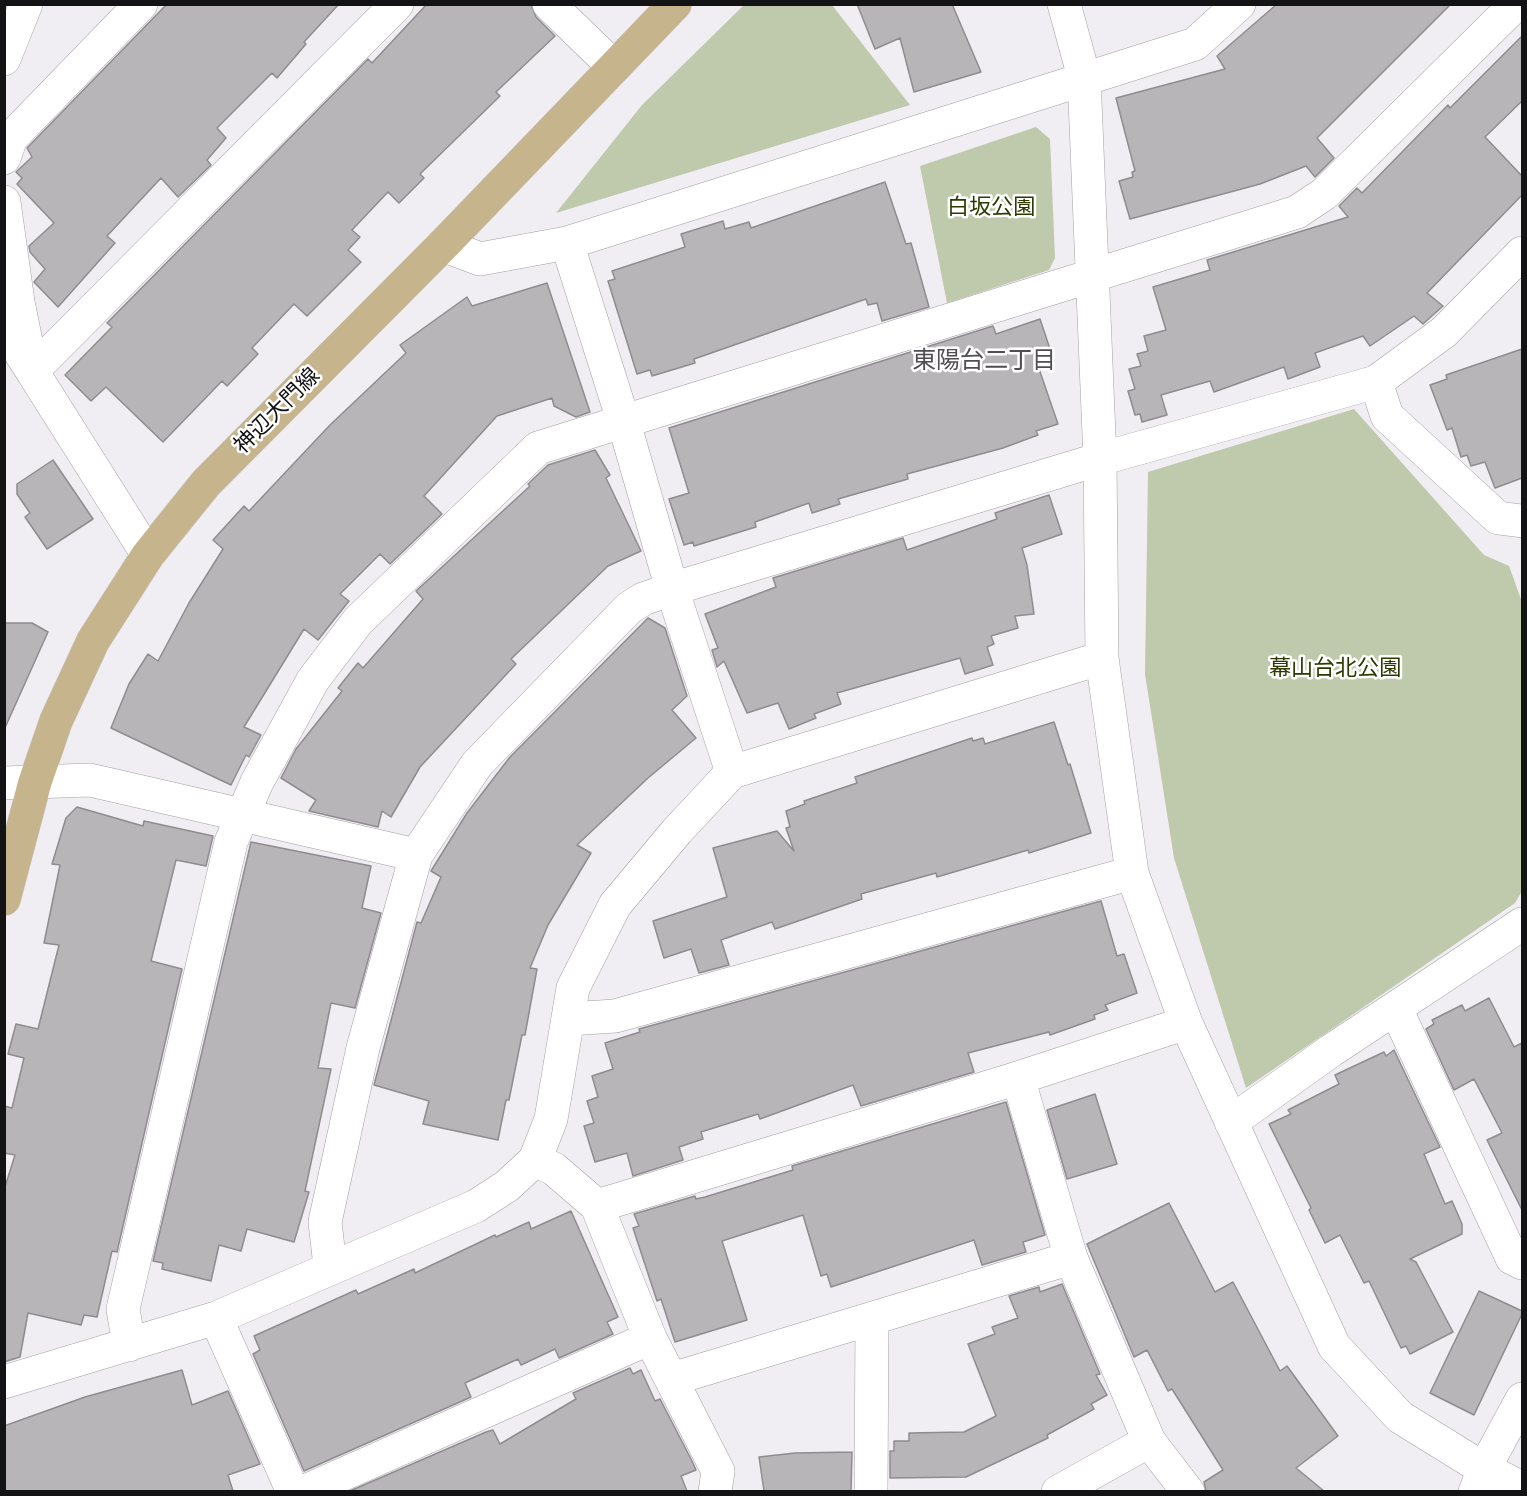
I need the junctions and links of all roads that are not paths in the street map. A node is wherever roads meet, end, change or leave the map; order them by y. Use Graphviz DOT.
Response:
graph roads {
  1 [pos="26,4"];
  2 [pos="141,4"];
  3 [pos="397,4"];
  4 [pos="549,4"];
  5 [pos="675,4"];
  6 [pos="1064,4"];
  7 [pos="1239,4"];
  8 [pos="1516,4"];
  9 [pos="4,59"];
  10 [pos="614,68"];
  11 [pos="1084,77"];
  12 [pos="4,158"];
  13 [pos="4,202"];
  14 [pos="567,243"];
  15 [pos="443,245"];
  16 [pos="1522,253"];
  17 [pos="1092,275"];
  18 [pos="4,327"];
  19 [pos="32,371"];
  20 [pos="1376,382"];
  21 [pos="624,423"];
  22 [pos="1100,459"];
  23 [pos="1522,521"];
  24 [pos="148,555"];
  25 [pos="672,589"];
  26 [pos="1102,658"];
  27 [pos="732,772"];
  28 [pos="20,782"];
  29 [pos="242,817"];
  30 [pos="416,855"];
  31 [pos="1131,873"];
  32 [pos="4,899"];
  33 [pos="1522,924"];
  34 [pos="1396,1008"];
  35 [pos="568,1019"];
  36 [pos="1186,1023"];
  37 [pos="1018,1078"];
  38 [pos="1231,1122"];
  39 [pos="535,1160"];
  40 [pos="597,1206"];
  41 [pos="1071,1258"];
  42 [pos="1522,1263"];
  43 [pos="330,1266"];
  44 [pos="216,1318"];
  45 [pos="872,1320"];
  46 [pos="650,1338"];
  47 [pos="129,1345"];
  48 [pos="672,1380"];
  49 [pos="4,1382"];
  50 [pos="1522,1399"];
  51 [pos="1149,1441"];
  52 [pos="1479,1480"];
  53 [pos="1522,1488"];
  54 [pos="293,1491"];
  55 [pos="303,1491"];
  56 [pos="715,1491"];
  57 [pos="871,1491"];
  58 [pos="1058,1491"];
  59 [pos="1188,1491"];
  1 -- 9 [label="street"];
  2 -- 12 [label="street"];
  3 -- 19 [label="street"];
  4 -- 10 [label="street"];
  5 -- 10 [label="main road, 神辺大門線"];
  6 -- 11 [label="street"];
  7 -- 11 [label="street"];
  8 -- 17 [label="street"];
  10 -- 15 [label="main road, 神辺大門線"];
  11 -- 14 [label="street"];
  11 -- 17 [label="street"];
  13 -- 19 [label="street"];
  14 -- 15 [label="street"];
  14 -- 21 [label="street"];
  15 -- 24 [label="main road, 神辺大門線"];
  16 -- 20 [label="street"];
  17 -- 21 [label="street"];
  17 -- 22 [label="street"];
  18 -- 19 [label="street"];
  19 -- 24 [label="street"];
  20 -- 22 [label="street"];
  20 -- 23 [label="street"];
  21 -- 25 [label="street"];
  21 -- 29 [label="street"];
  22 -- 25 [label="street"];
  22 -- 26 [label="street"];
  24 -- 28 [label="main road, 神辺大門線"];
  25 -- 27 [label="street"];
  25 -- 30 [label="street"];
  26 -- 27 [label="street"];
  26 -- 31 [label="street"];
  27 -- 35 [label="street"];
  28 -- 29 [label="street"];
  28 -- 32 [label="main road, 神辺大門線"];
  29 -- 30 [label="street"];
  29 -- 47 [label="street"];
  30 -- 43 [label="street"];
  31 -- 35 [label="street"];
  31 -- 36 [label="street"];
  33 -- 34 [label="street"];
  34 -- 38 [label="street"];
  34 -- 42 [label="street"];
  35 -- 39 [label="street"];
  36 -- 37 [label="street"];
  36 -- 38 [label="street"];
  37 -- 40 [label="street"];
  37 -- 41 [label="street"];
  38 -- 52 [label="street"];
  39 -- 40 [label="street"];
  39 -- 43 [label="street"];
  40 -- 46 [label="street"];
  41 -- 45 [label="street"];
  41 -- 51 [label="street"];
  43 -- 44 [label="street"];
  44 -- 47 [label="street"];
  44 -- 54 [label="street"];
  45 -- 48 [label="street"];
  45 -- 57 [label="street"];
  46 -- 48 [label="street"];
  46 -- 55 [label="street"];
  47 -- 49 [label="street"];
  48 -- 56 [label="street"];
  50 -- 52 [label="street"];
  51 -- 58 [label="street"];
  51 -- 59 [label="street"];
  52 -- 53 [label="street"];
}
